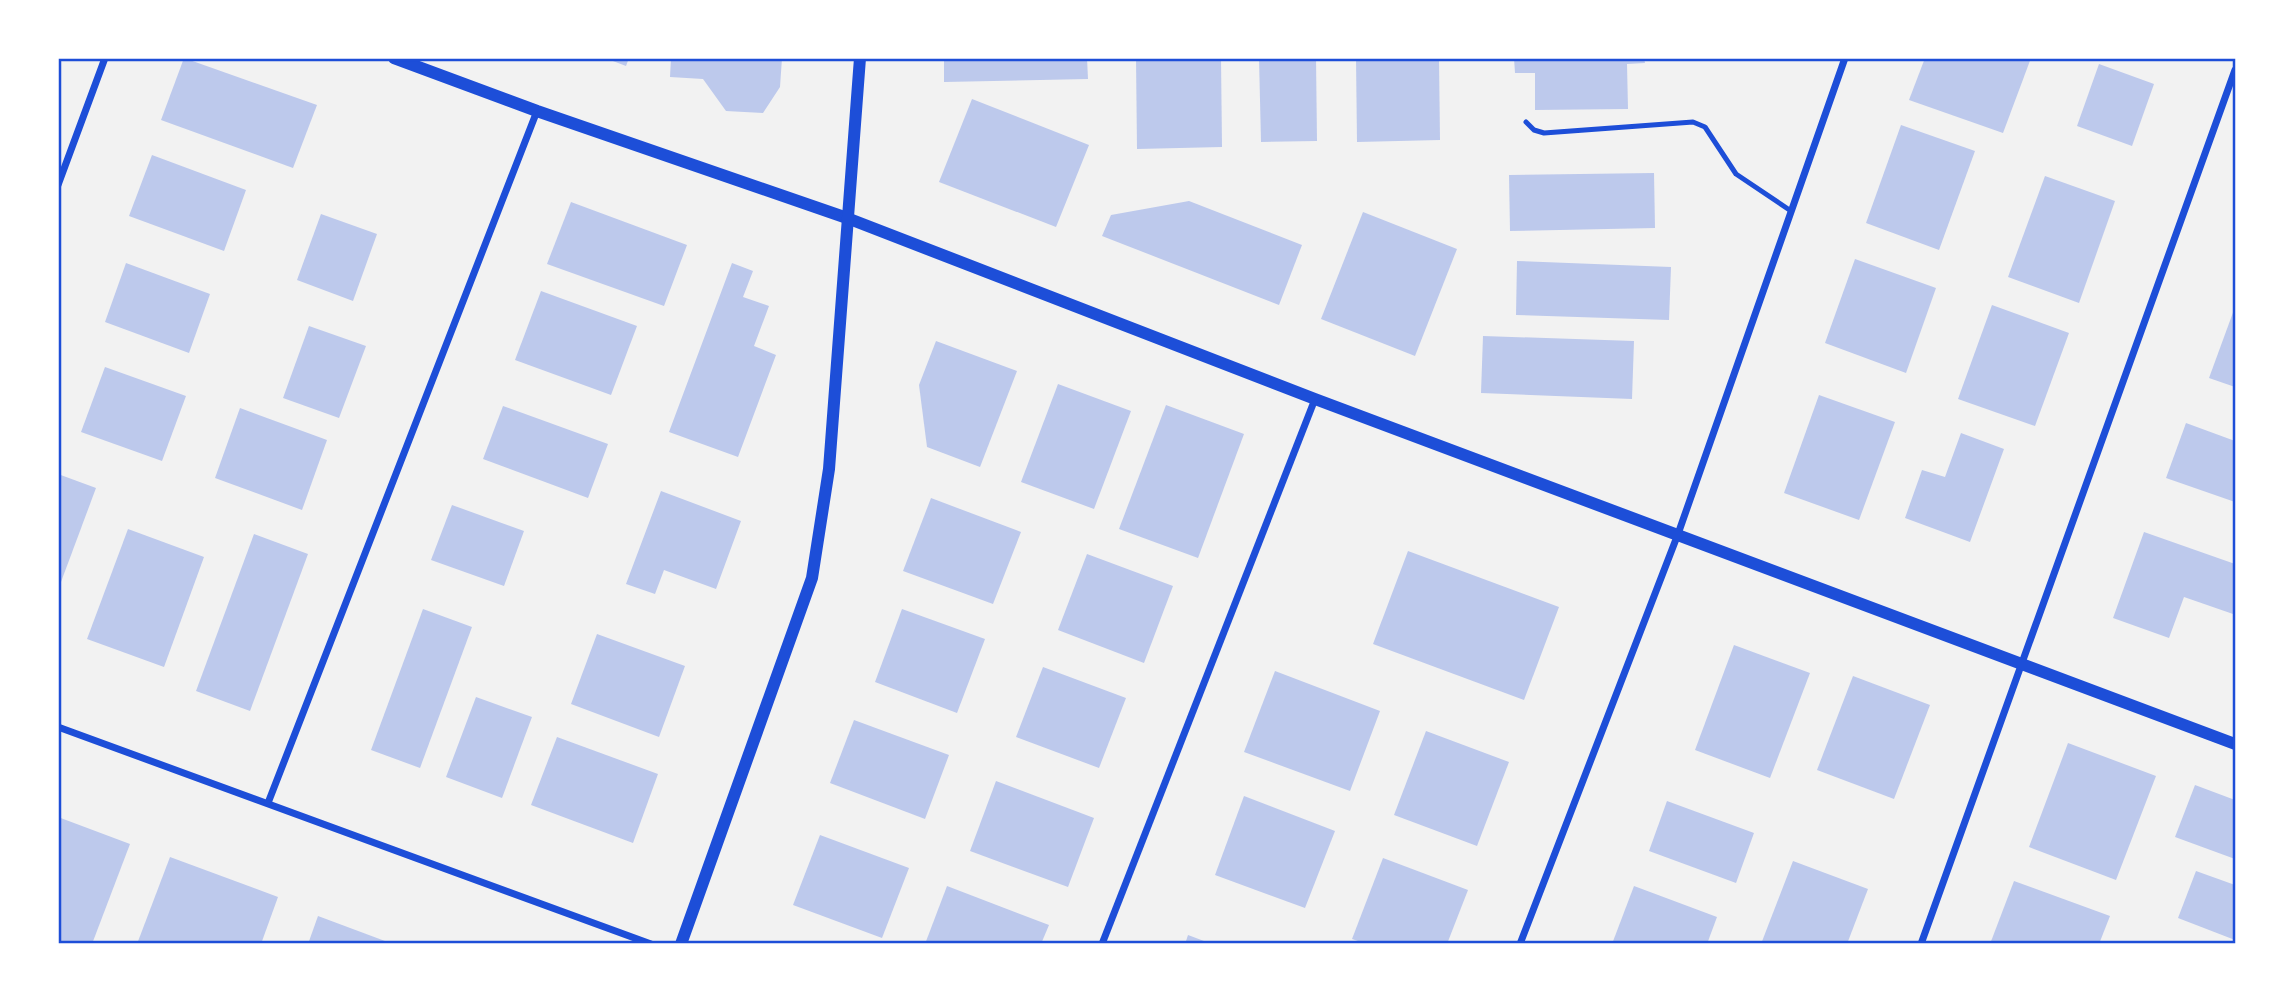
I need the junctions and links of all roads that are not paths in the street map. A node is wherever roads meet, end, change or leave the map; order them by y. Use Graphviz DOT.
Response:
graph roads {
  1 [pos="105,58"];
  2 [pos="394,58"];
  3 [pos="860,58"];
  4 [pos="1844,58"];
  5 [pos="2235,70"];
  6 [pos="537,111"];
  7 [pos="1526,122"];
  8 [pos="58,185"];
  9 [pos="1791,211"];
  10 [pos="847,218"];
  11 [pos="1315,399"];
  12 [pos="1678,534"];
  13 [pos="2024,664"];
  14 [pos="58,727"];
  15 [pos="2235,744"];
  16 [pos="268,803"];
  17 [pos="651,944"];
  18 [pos="681,944"];
  19 [pos="1102,944"];
  20 [pos="1520,944"];
  21 [pos="1921,944"];
  1 -- 8 [label="street"];
  2 -- 6 [label="street"];
  3 -- 10 [label="street"];
  4 -- 9 [label="street"];
  5 -- 13 [label="street"];
  6 -- 10 [label="street"];
  6 -- 16 [label="street"];
  7 -- 9 [label="lane"];
  9 -- 12 [label="street"];
  10 -- 11 [label="street"];
  10 -- 18 [label="street"];
  11 -- 12 [label="street"];
  11 -- 19 [label="street"];
  12 -- 13 [label="street"];
  12 -- 20 [label="street"];
  13 -- 15 [label="street"];
  13 -- 21 [label="street"];
  14 -- 16 [label="street"];
  16 -- 17 [label="street"];
}
